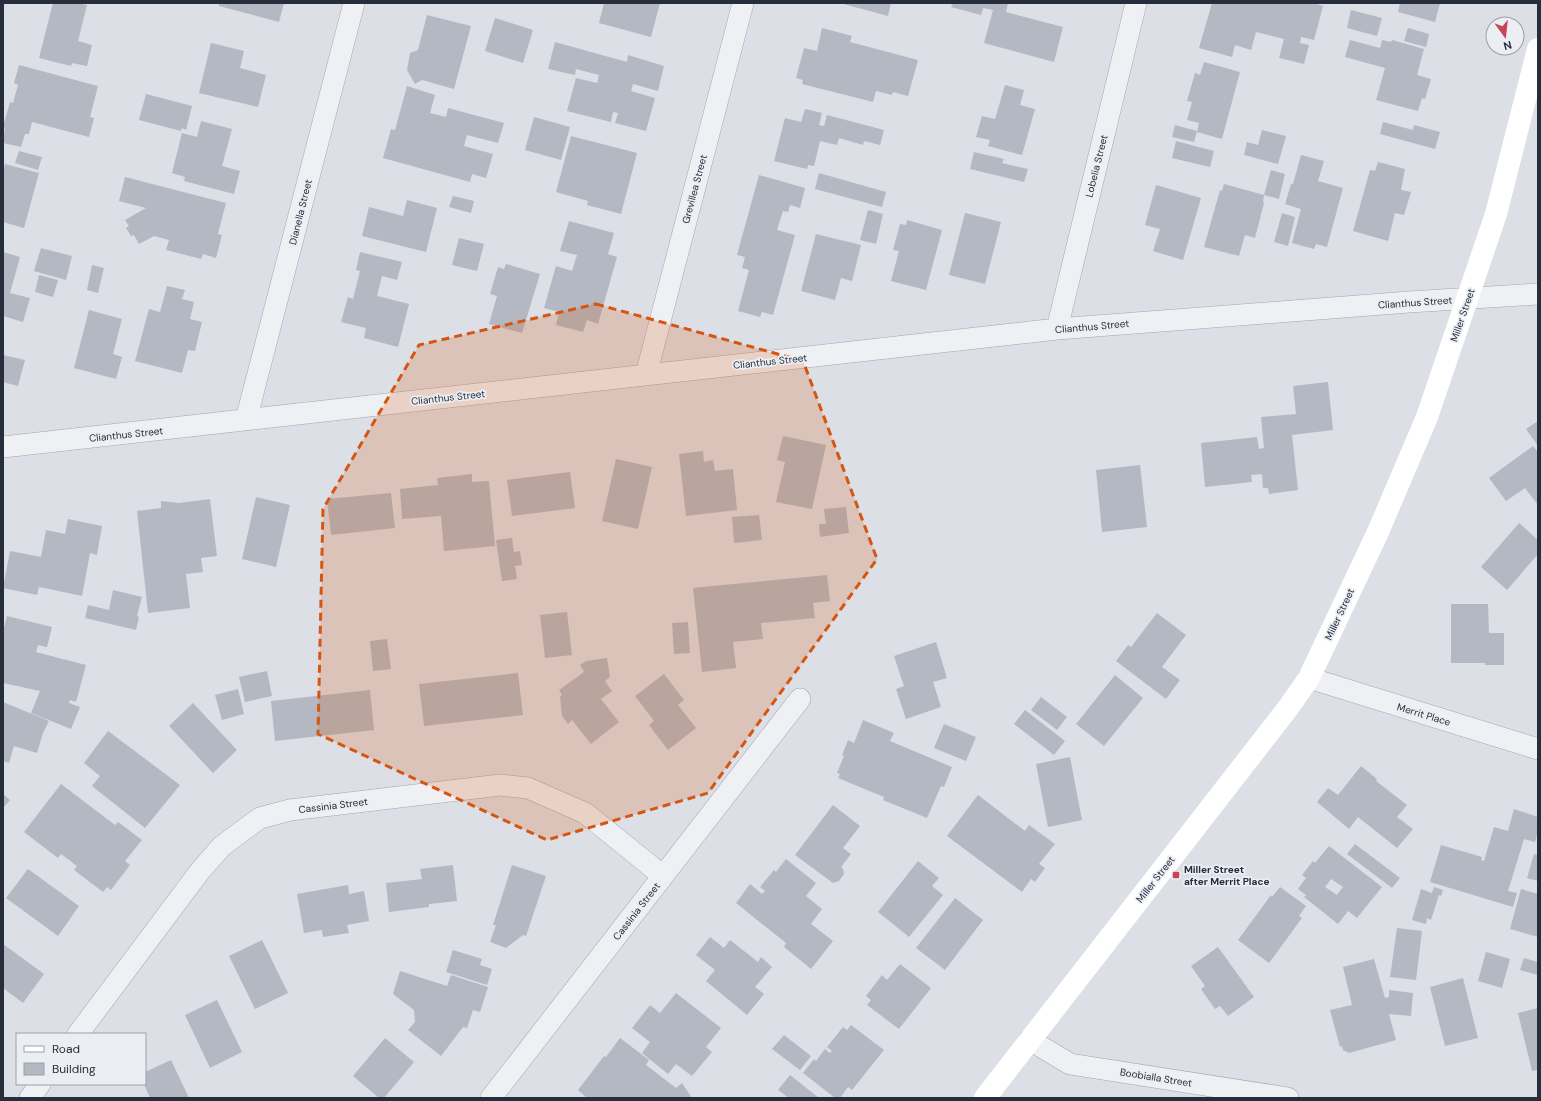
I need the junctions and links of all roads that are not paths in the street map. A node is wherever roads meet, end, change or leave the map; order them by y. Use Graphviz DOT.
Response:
graph roads {
  1 [pos="354,3"];
  2 [pos="743,3"];
  3 [pos="1136,3"];
  4 [pos="1538,49"];
  5 [pos="1538,294"];
  6 [pos="1468,298"];
  7 [pos="1057,329"];
  8 [pos="646,375"];
  9 [pos="246,420"];
  10 [pos="3,447"];
  11 [pos="1309,678"];
  12 [pos="800,699"];
  13 [pos="1538,749"];
  14 [pos="663,876"];
  15 [pos="79,1033"];
  16 [pos="1030,1040"];
  17 [pos="39,1085"];
  18 [pos="30,1098"];
  19 [pos="491,1098"];
  20 [pos="985,1098"];
  21 [pos="1288,1098"];
  1 -- 9 [label="street, Dianella Street"];
  2 -- 8 [label="street, Grevillea Street"];
  3 -- 7 [label="street, Lobelia Street"];
  4 -- 6 [label="street, Miller Street"];
  5 -- 6 [label="street, Clianthus Street"];
  6 -- 7 [label="street, Clianthus Street"];
  6 -- 11 [label="street, Miller Street"];
  7 -- 8 [label="street, Clianthus Street"];
  8 -- 9 [label="street, Clianthus Street"];
  9 -- 10 [label="street, Clianthus Street"];
  11 -- 13 [label="street, Merrit Place"];
  11 -- 16 [label="street, Miller Street"];
  12 -- 14 [label="street, Cassinia Street"];
  14 -- 15 [label="street, Cassinia Street"];
  14 -- 19 [label="street, Cassinia Street"];
  16 -- 20 [label="street, Miller Street"];
  16 -- 21 [label="street, Boobialla Street"];
  17 -- 18 [label="street"];
}
